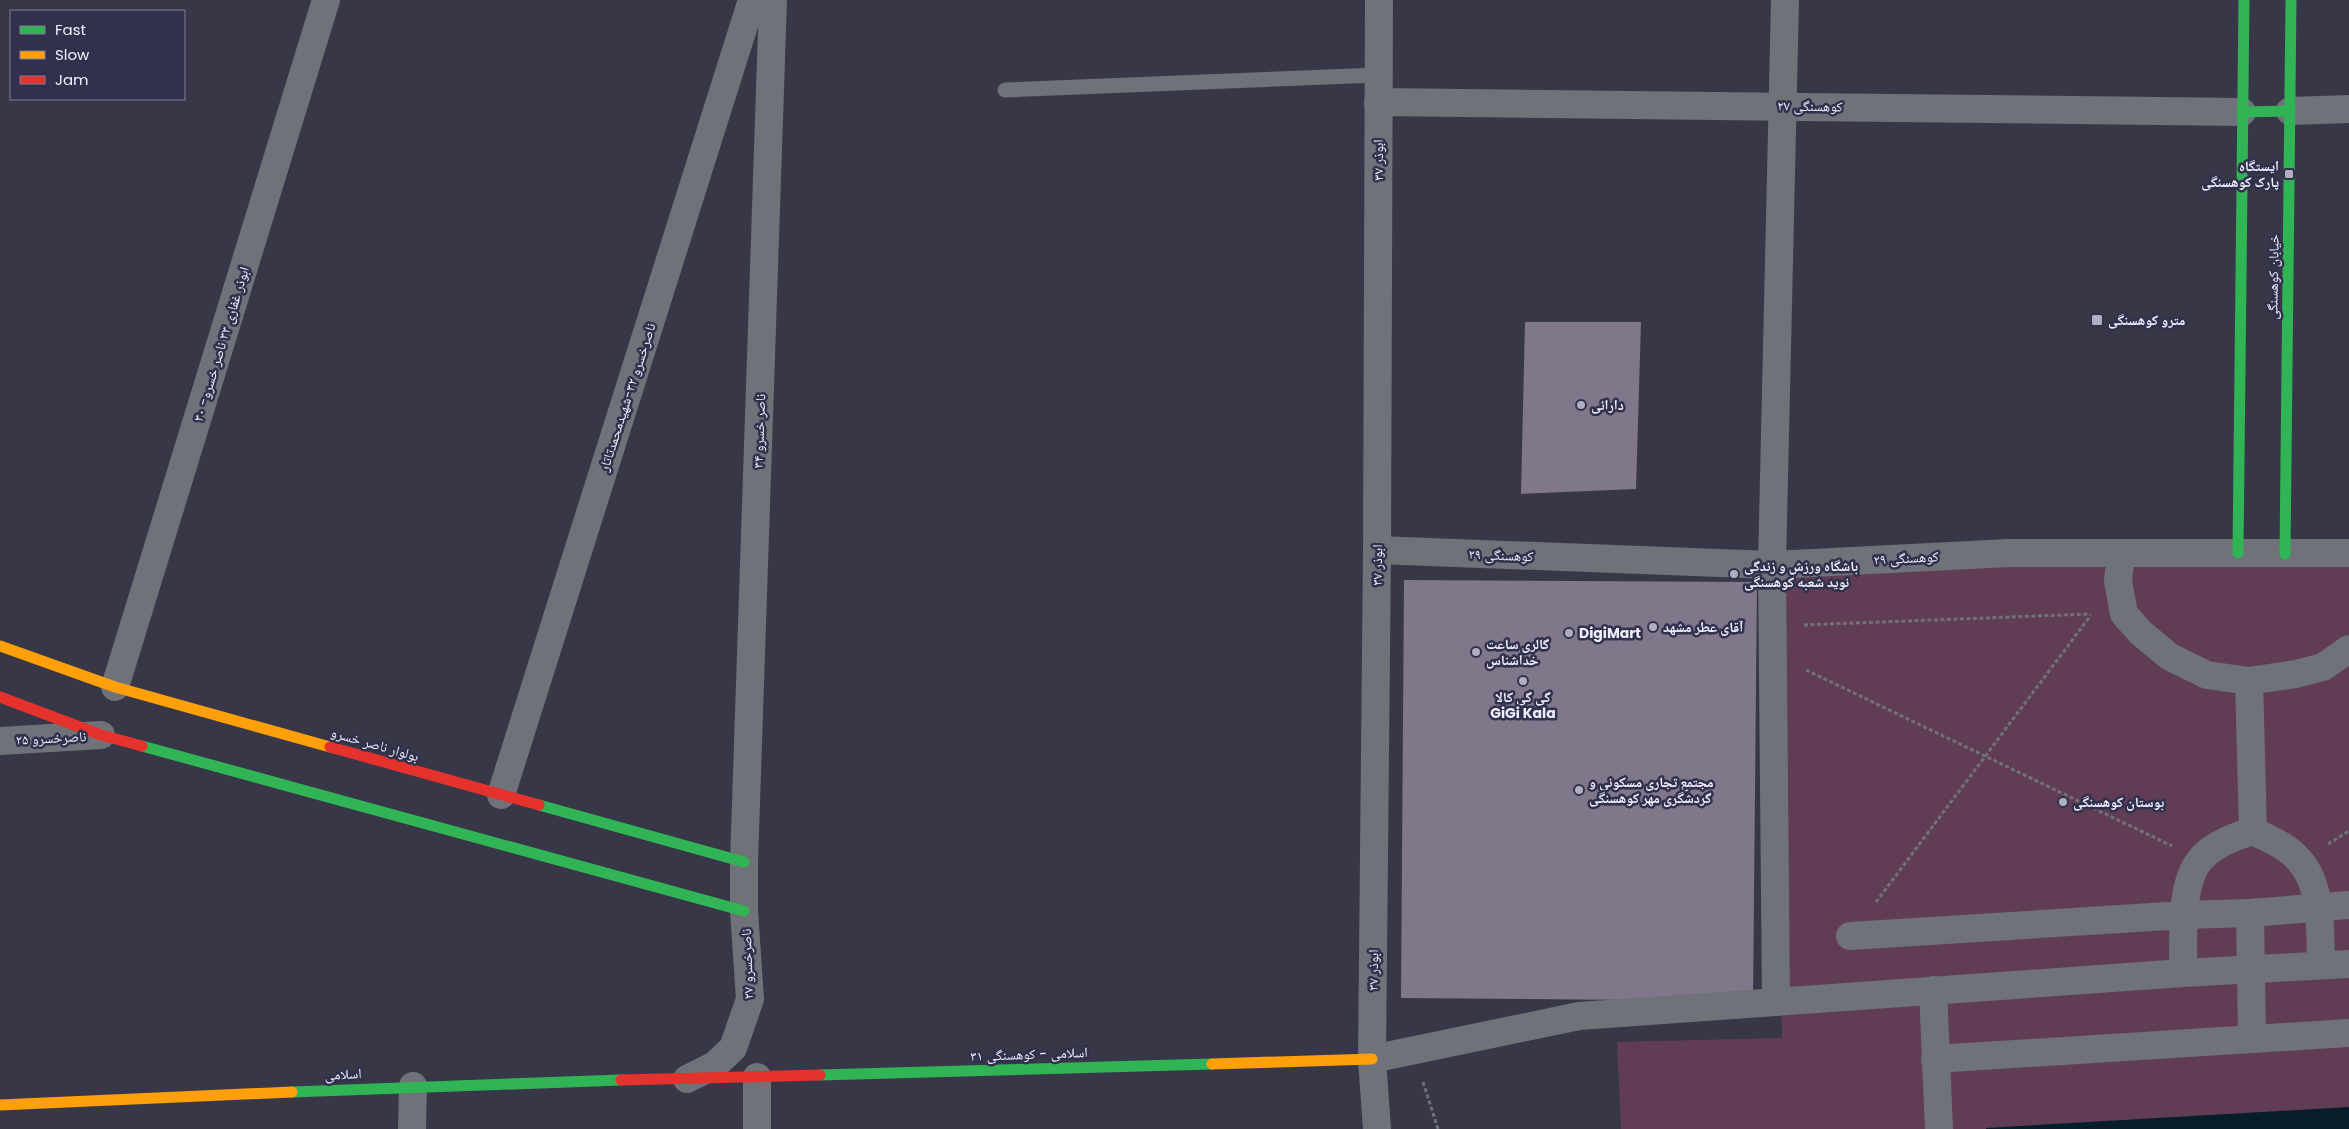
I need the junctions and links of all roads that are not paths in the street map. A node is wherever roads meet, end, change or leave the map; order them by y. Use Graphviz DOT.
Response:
graph roads {
  1 [pos="326,0"];
  2 [pos="752,0"];
  3 [pos="773,0"];
  4 [pos="1379,0"];
  5 [pos="1785,0"];
  6 [pos="2244,0"];
  7 [pos="2292,0"];
  8 [pos="1378,75"];
  9 [pos="1006,90"];
  10 [pos="1378,102"];
  11 [pos="1783,106"];
  12 [pos="2349,109"];
  13 [pos="2290,111"];
  14 [pos="2242,112"];
  15 [pos="1377,550"];
  16 [pos="2121,553"];
  17 [pos="2238,553"];
  18 [pos="2349,553"];
  19 [pos="2285,554"];
  20 [pos="1772,565"];
  21 [pos="0,646"];
  22 [pos="2349,649"];
  23 [pos="2249,681"];
  24 [pos="115,687"];
  25 [pos="0,698"];
  26 [pos="101,735"];
  27 [pos="0,741"];
  28 [pos="501,794"];
  29 [pos="2253,831"];
  30 [pos="744,862"];
  31 [pos="2349,905"];
  32 [pos="2319,907"];
  33 [pos="744,911"];
  34 [pos="2250,913"];
  35 [pos="2184,915"];
  36 [pos="1850,936"];
  37 [pos="2349,964"];
  38 [pos="2321,965"];
  39 [pos="2250,969"];
  40 [pos="2183,973"];
  41 [pos="1933,990"];
  42 [pos="1776,1002"];
  43 [pos="2349,1033"];
  44 [pos="2252,1038"];
  45 [pos="1372,1059"];
  46 [pos="1935,1060"];
  47 [pos="757,1076"];
  48 [pos="687,1078"];
  49 [pos="413,1086"];
  50 [pos="0,1105"];
  51 [pos="412,1129"];
  52 [pos="757,1129"];
  53 [pos="1377,1129"];
  54 [pos="1939,1129"];
  1 -- 24 [label="street, ابوذر غفاری ۳۳ ناصر خسرو- ۳۰"];
  2 -- 28 [label="street, ناصرخسرو ۳۲-شهیدمحمدتاتار"];
  3 -- 30 [label="street, ناصر خسرو ۳۴"];
  4 -- 8 [label="street, ابوذر ۳۷"];
  5 -- 11 [label="street"];
  6 -- 14 [label="street"];
  7 -- 13 [label="street, خیابان کوهسنگی"];
  8 -- 9 [label="lane"];
  8 -- 10 [label="street, ابوذر ۳۷"];
  10 -- 11 [label="street, کوهسنگی ۲۷"];
  10 -- 15 [label="street, ابوذر ۳۷"];
  11 -- 14 [label="street, کوهسنگی ۲۷"];
  11 -- 20 [label="street"];
  12 -- 13 [label="street"];
  13 -- 14 [label="street"];
  13 -- 19 [label="street, خیابان کوهسنگی"];
  14 -- 17 [label="street"];
  15 -- 20 [label="street, کوهسنگی ۲۹"];
  15 -- 45 [label="street, ابوذر ۳۷"];
  16 -- 17 [label="street, کوهسنگی ۲۹"];
  16 -- 20 [label="street, کوهسنگی ۲۹"];
  16 -- 23 [label="street"];
  17 -- 19 [label="street, کوهسنگی ۲۹"];
  18 -- 19 [label="street, کوهسنگی ۲۹"];
  20 -- 42 [label="street"];
  21 -- 24 [label="street, بولوار ناصر خسرو"];
  22 -- 23 [label="street"];
  23 -- 29 [label="street"];
  24 -- 28 [label="street, بولوار ناصر خسرو"];
  25 -- 26 [label="street"];
  26 -- 27 [label="street, ناصرخسرو ۲۵"];
  26 -- 33 [label="street"];
  28 -- 30 [label="street, بولوار ناصر خسرو"];
  29 -- 32 [label="street"];
  29 -- 35 [label="street"];
  30 -- 33 [label="street, ناصر خسرو ۳۴"];
  31 -- 32 [label="street"];
  32 -- 34 [label="street"];
  32 -- 38 [label="street"];
  33 -- 48 [label="street, ناصرخسرو ۲۷"];
  34 -- 35 [label="street"];
  34 -- 39 [label="street"];
  35 -- 36 [label="street"];
  35 -- 40 [label="street"];
  37 -- 38 [label="street"];
  38 -- 39 [label="street"];
  39 -- 40 [label="street"];
  39 -- 44 [label="street"];
  40 -- 41 [label="street"];
  41 -- 42 [label="street"];
  41 -- 46 [label="street"];
  42 -- 45 [label="street"];
  43 -- 44 [label="street"];
  44 -- 46 [label="street"];
  45 -- 47 [label="street, اسلامی - کوهسنگی ۳۱"];
  45 -- 53 [label="street, ابوذر ۳۷"];
  46 -- 54 [label="street"];
  47 -- 48 [label="street, اسلامی - کوهسنگی ۳۱"];
  47 -- 52 [label="street"];
  48 -- 49 [label="street, اسلامی"];
  49 -- 50 [label="street, اسلامی"];
  49 -- 51 [label="street"];
}
